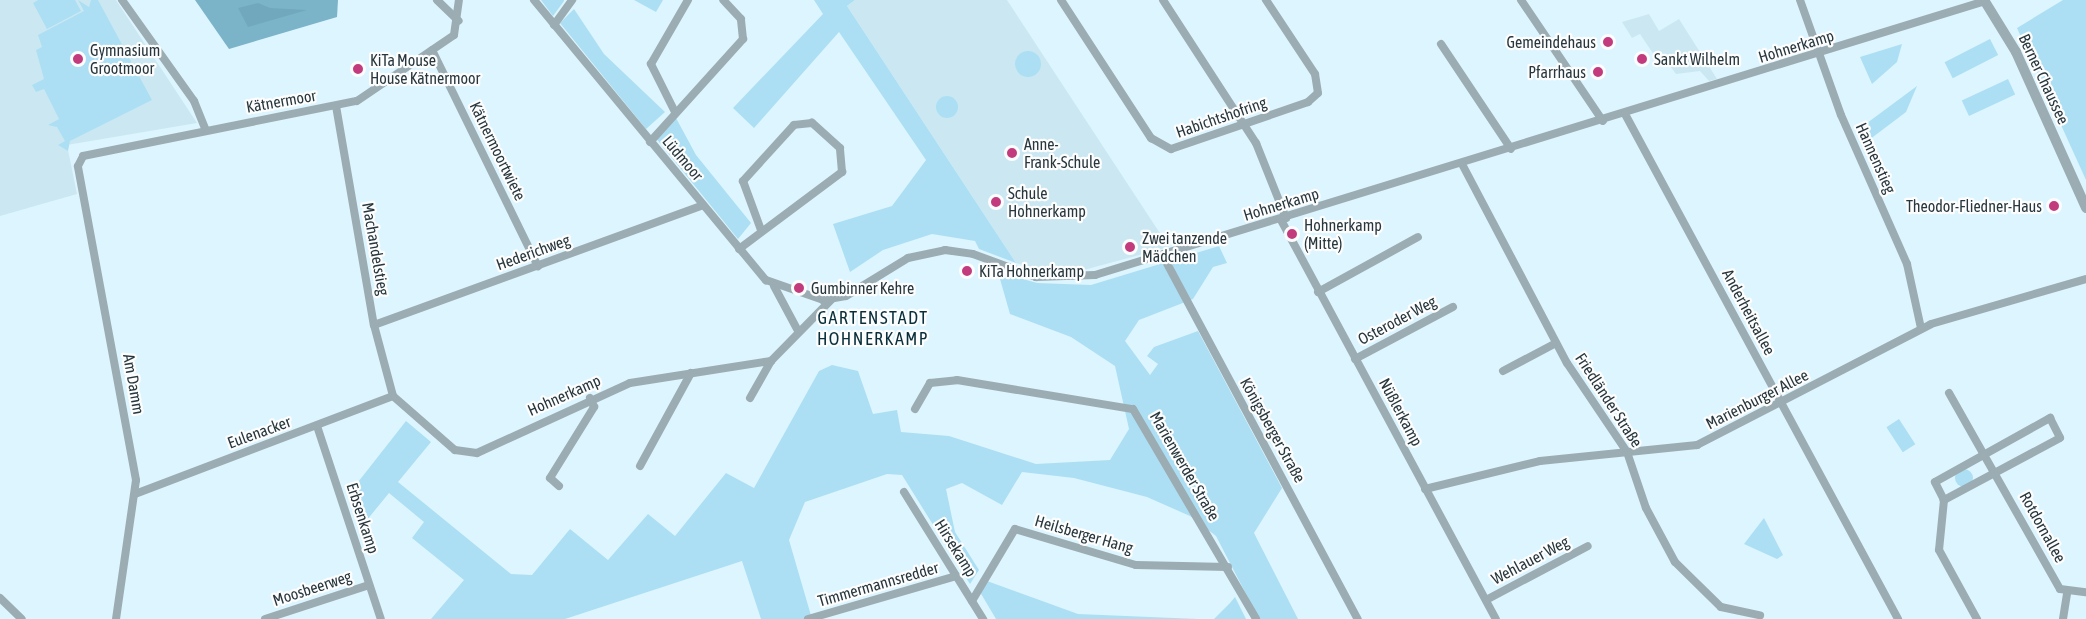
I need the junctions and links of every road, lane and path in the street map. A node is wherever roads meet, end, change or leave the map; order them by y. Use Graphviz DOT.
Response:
graph roads {
  1 [pos="122,0"];
  2 [pos="436,0"];
  3 [pos="459,0"];
  4 [pos="534,0"];
  5 [pos="572,0"];
  6 [pos="688,0"];
  7 [pos="723,0"];
  8 [pos="1061,0"];
  9 [pos="1163,0"];
  10 [pos="1266,0"];
  11 [pos="1521,0"];
  12 [pos="1800,0"];
  13 [pos="1984,1"];
  14 [pos="459,21"];
  15 [pos="554,25"];
  16 [pos="1442,44"];
  17 [pos="432,50"];
  18 [pos="1819,54"];
  19 [pos="336,106"];
  20 [pos="675,112"];
  21 [pos="1625,114"];
  22 [pos="1603,121"];
  23 [pos="1245,126"];
  24 [pos="206,130"];
  25 [pos="650,142"];
  26 [pos="1511,149"];
  27 [pos="83,156"];
  28 [pos="1462,164"];
  29 [pos="703,205"];
  30 [pos="2086,208"];
  31 [pos="1283,219"];
  32 [pos="761,230"];
  33 [pos="1418,237"];
  34 [pos="739,249"];
  35 [pos="1163,255"];
  36 [pos="538,266"];
  37 [pos="2086,279"];
  38 [pos="774,286"];
  39 [pos="1318,292"];
  40 [pos="831,300"];
  41 [pos="1453,307"];
  42 [pos="374,325"];
  43 [pos="1922,328"];
  44 [pos="797,329"];
  45 [pos="1556,343"];
  46 [pos="1355,359"];
  47 [pos="771,361"];
  48 [pos="1503,371"];
  49 [pos="692,374"];
  50 [pos="1949,393"];
  51 [pos="393,396"];
  52 [pos="590,398"];
  53 [pos="750,398"];
  54 [pos="1782,404"];
  55 [pos="915,409"];
  56 [pos="317,426"];
  57 [pos="1627,453"];
  58 [pos="1985,454"];
  59 [pos="640,466"];
  60 [pos="1995,473"];
  61 [pos="559,486"];
  62 [pos="1425,489"];
  63 [pos="904,492"];
  64 [pos="135,494"];
  65 [pos="1944,500"];
  66 [pos="1588,546"];
  67 [pos="1228,567"];
  68 [pos="956,576"];
  69 [pos="369,585"];
  70 [pos="2086,592"];
  71 [pos="2067,593"];
  72 [pos="0,598"];
  73 [pos="1486,600"];
  74 [pos="972,601"];
  75 [pos="1760,615"];
  76 [pos="9,616"];
  77 [pos="812,618"];
  78 [pos="22,619"];
  79 [pos="116,619"];
  80 [pos="265,619"];
  81 [pos="381,619"];
  82 [pos="984,619"];
  83 [pos="1256,619"];
  84 [pos="1358,619"];
  85 [pos="1496,619"];
  86 [pos="1898,619"];
  87 [pos="1977,619"];
  88 [pos="2062,619"];
  1 -- 24 [label="street"];
  2 -- 14 [label="street"];
  3 -- 14 [label="street"];
  4 -- 15 [label="street, Lüdmoor"];
  5 -- 15 [label="street"];
  6 -- 20 [label="street"];
  7 -- 20 [label="street"];
  8 -- 23 [label="street, Habichtshofring"];
  9 -- 23 [label="street, Nüßlerkamp"];
  10 -- 23 [label="street, Habichtshofring"];
  11 -- 22 [label="street"];
  12 -- 18 [label="street, Hannenstieg"];
  13 -- 18 [label="street, Hohnerkamp"];
  13 -- 30 [label="street, Berner Chaussee"];
  14 -- 17 [label="street, Kätnermoor"];
  15 -- 25 [label="street, Lüdmoor"];
  16 -- 26 [label="street"];
  17 -- 19 [label="street, Kätnermoor"];
  17 -- 36 [label="street, Kätnermoortwiete"];
  18 -- 21 [label="street, Hohnerkamp"];
  18 -- 43 [label="street, Hannenstieg"];
  19 -- 24 [label="street, Kätnermoor"];
  19 -- 42 [label="street, Machandelstieg"];
  20 -- 25 [label="street"];
  21 -- 22 [label="street, Hohnerkamp"];
  21 -- 54 [label="street, Anderheitsallee"];
  22 -- 26 [label="street, Hohnerkamp"];
  23 -- 31 [label="street, Nüßlerkamp"];
  24 -- 27 [label="street, Kätnermoor"];
  25 -- 29 [label="street, Lüdmoor"];
  26 -- 28 [label="street, Hohnerkamp"];
  27 -- 64 [label="street, Am Damm"];
  28 -- 31 [label="street, Hohnerkamp"];
  28 -- 45 [label="street, Friedländer Straße"];
  29 -- 34 [label="street, Lüdmoor"];
  29 -- 36 [label="street, Hederichweg"];
  31 -- 35 [label="street, Hohnerkamp"];
  31 -- 39 [label="street, Nüßlerkamp"];
  32 -- 32 [label="street"];
  32 -- 34 [label="street"];
  33 -- 39 [label="street"];
  34 -- 38 [label="street, Lüdmoor"];
  35 -- 40 [label="street, Hohnerkamp"];
  35 -- 84 [label="street, Königsberger Straße"];
  36 -- 42 [label="street, Hederichweg"];
  37 -- 43 [label="street, Marienburger Allee"];
  38 -- 40 [label="street"];
  38 -- 44 [label="street"];
  39 -- 46 [label="street, Nüßlerkamp"];
  40 -- 44 [label="street, Hohnerkamp"];
  41 -- 46 [label="street, Osteroder Weg"];
  42 -- 51 [label="street, Machandelstieg"];
  43 -- 54 [label="street, Marienburger Allee"];
  44 -- 47 [label="street, Hohnerkamp"];
  45 -- 48 [label="street"];
  45 -- 57 [label="street, Friedländer Straße"];
  46 -- 62 [label="street, Nüßlerkamp"];
  47 -- 49 [label="street, Hohnerkamp"];
  47 -- 53 [label="street, Hohnerkamp"];
  49 -- 52 [label="street, Hohnerkamp"];
  49 -- 59 [label="street"];
  50 -- 58 [label="street, Rotdornallee"];
  51 -- 52 [label="street, Hohnerkamp"];
  51 -- 56 [label="street, Eulenacker"];
  52 -- 61 [label="street"];
  54 -- 57 [label="street, Marienburger Allee"];
  54 -- 86 [label="street, Anderheitsallee"];
  55 -- 67 [label="street, Marienwerder Straße"];
  56 -- 64 [label="street, Eulenacker"];
  56 -- 69 [label="street, Erbsenkamp"];
  57 -- 62 [label="street, Marienburger Allee"];
  57 -- 75 [label="street, Friedländer Straße"];
  58 -- 60 [label="street, Rotdornallee"];
  58 -- 60 [label="street"];
  58 -- 65 [label="street"];
  60 -- 65 [label="street"];
  60 -- 71 [label="street, Rotdornallee"];
  62 -- 73 [label="street, Nüßlerkamp"];
  63 -- 68 [label="street, Hirsekamp"];
  64 -- 79 [label="street, Am Damm"];
  65 -- 87 [label="street"];
  66 -- 73 [label="street, Wehlauer Weg"];
  67 -- 74 [label="street, Heilsberger Hang"];
  67 -- 83 [label="street, Marienwerder Straße"];
  68 -- 74 [label="street, Hirsekamp"];
  68 -- 77 [label="street, Timmermannsredder"];
  69 -- 80 [label="street, Moosbeerweg"];
  69 -- 81 [label="street, Erbsenkamp"];
  70 -- 71 [label="street"];
  71 -- 88 [label="street"];
  72 -- 76 [label="street"];
  73 -- 85 [label="street, Nüßlerkamp"];
  74 -- 82 [label="street, Hirsekamp"];
  76 -- 78 [label="street"];
}
